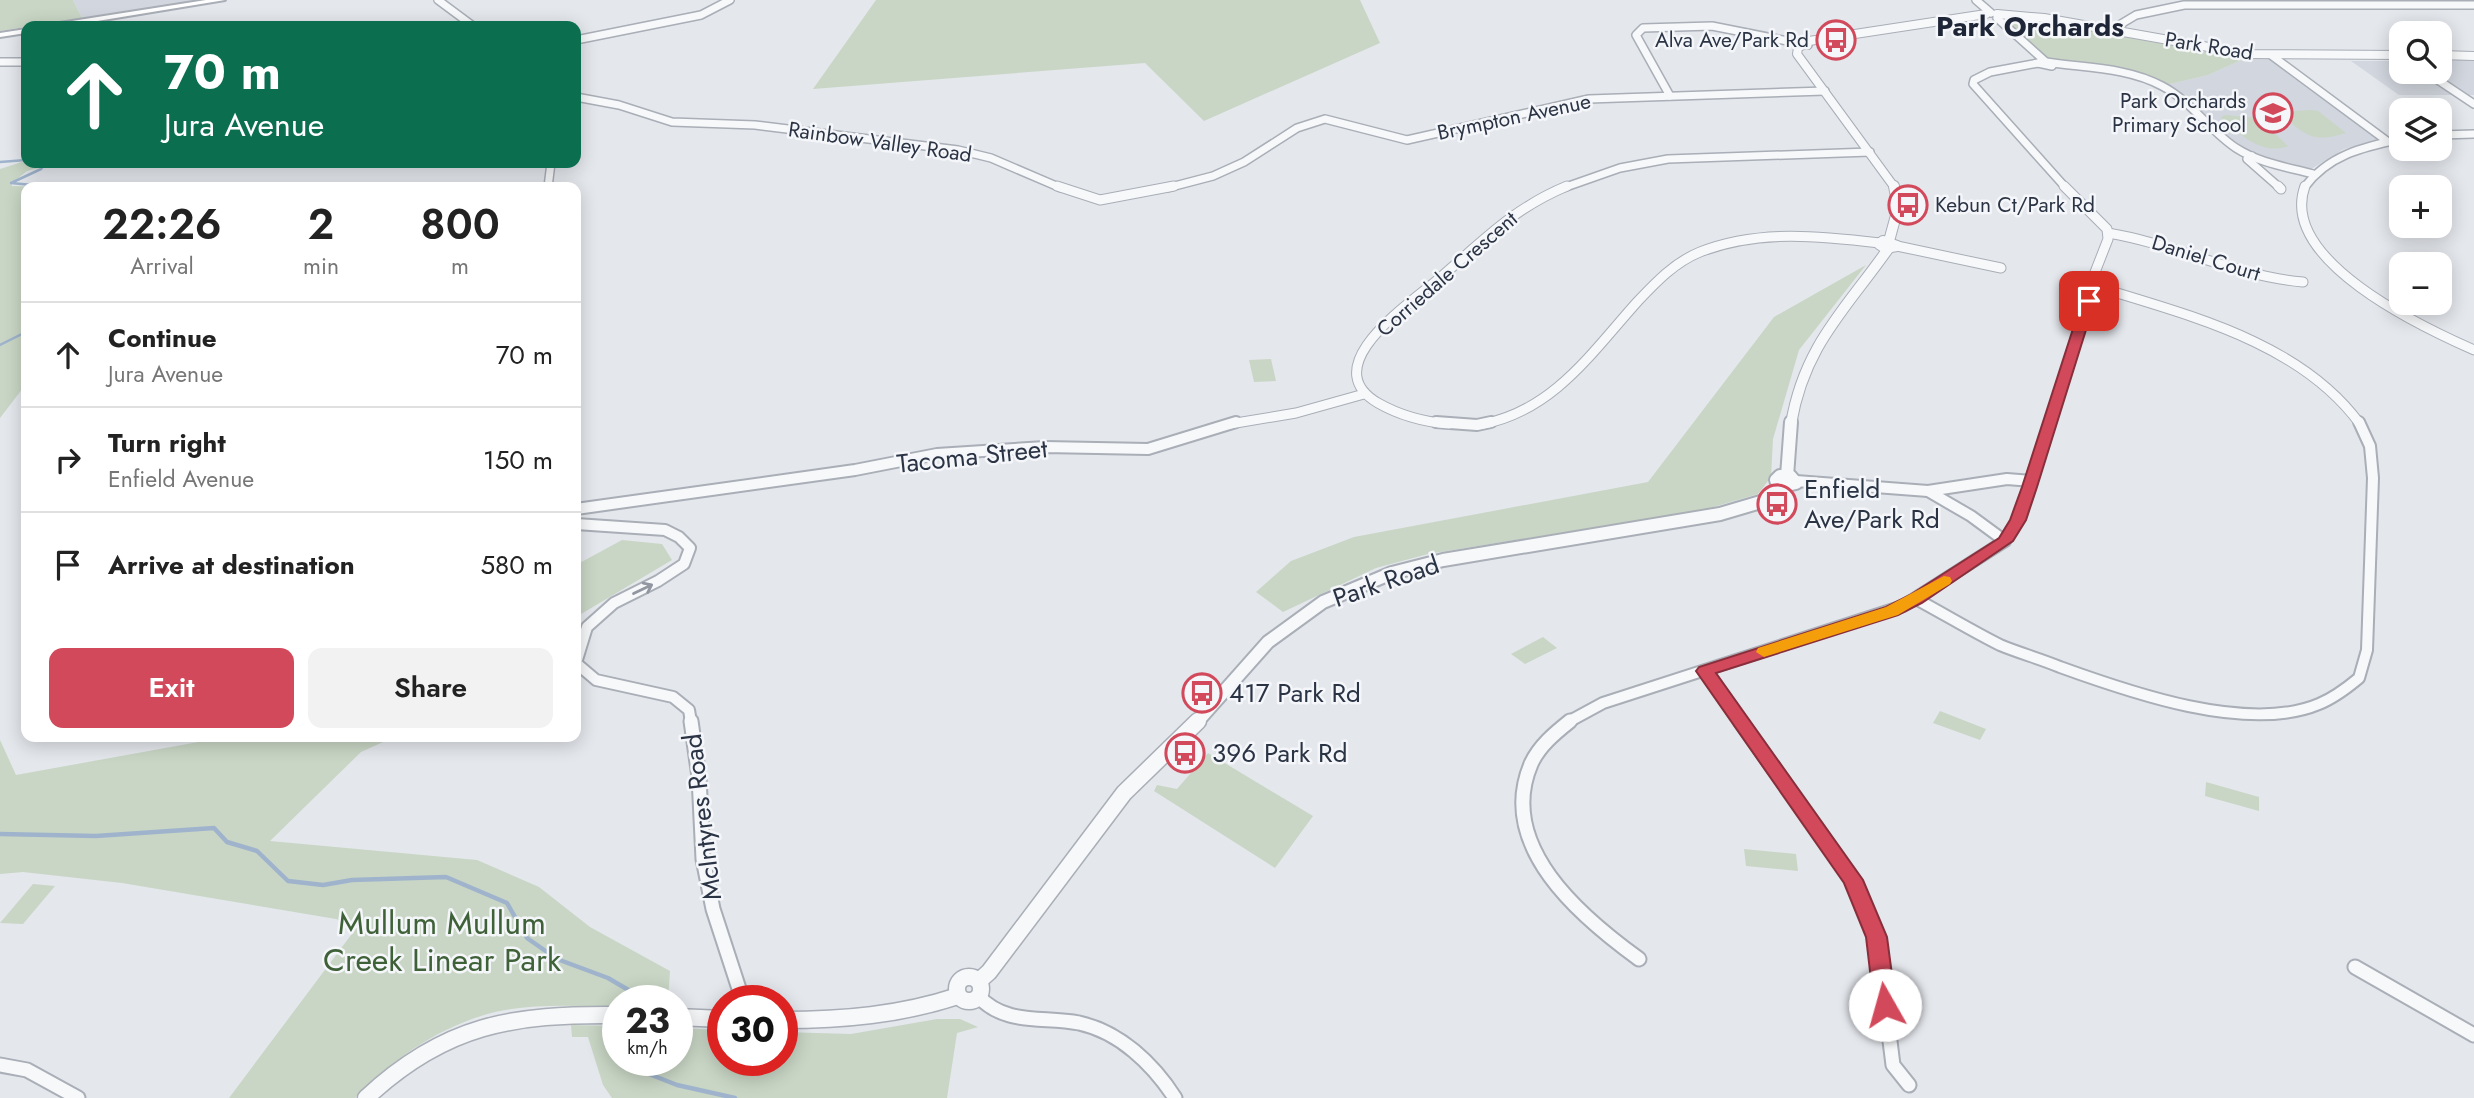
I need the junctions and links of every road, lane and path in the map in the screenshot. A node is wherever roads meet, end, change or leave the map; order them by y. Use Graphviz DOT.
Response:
graph roads {
  1 [pos="221,0"];
  2 [pos="439,0"];
  3 [pos="730,0"];
  4 [pos="1976,0"];
  5 [pos="2474,4"];
  6 [pos="1993,16"];
  7 [pos="85,21"];
  8 [pos="466,21"];
  9 [pos="2111,30"];
  10 [pos="21,32"];
  11 [pos="0,35"];
  12 [pos="581,39"];
  13 [pos="1805,44"];
  14 [pos="2271,55"];
  15 [pos="2389,55"];
  16 [pos="2452,55"];
  17 [pos="2474,55"];
  18 [pos="1801,58"];
  19 [pos="0,62"];
  20 [pos="21,62"];
  21 [pos="2043,62"];
  22 [pos="2444,84"];
  23 [pos="1825,91"];
  24 [pos="1670,96"];
  25 [pos="581,98"];
  26 [pos="2474,104"];
  27 [pos="1331,119"];
  28 [pos="2474,134"];
  29 [pos="2452,135"];
  30 [pos="2387,141"];
  31 [pos="1870,152"];
  32 [pos="2252,156"];
  33 [pos="2313,174"];
  34 [pos="2281,189"];
  35 [pos="2108,233"];
  36 [pos="1888,245"];
  37 [pos="2001,268"];
  38 [pos="2303,282"];
  39 [pos="2094,291"];
  40 [pos="2474,350"];
  41 [pos="1364,394"];
  42 [pos="1789,481"];
  43 [pos="2031,484"];
  44 [pos="1928,491"];
  45 [pos="581,508"];
  46 [pos="581,524"];
  47 [pos="2005,541"];
  48 [pos="1916,599"];
  49 [pos="581,647"];
  50 [pos="581,667"];
  51 [pos="1705,671"];
  52 [pos="1639,959"];
  53 [pos="2355,967"];
  54 [pos="738,985"];
  55 [pos="979,988"];
  56 [pos="602,1015"];
  57 [pos="798,1020"];
  58 [pos="2474,1035"];
  59 [pos="0,1065"];
  60 [pos="1909,1085"];
  61 [pos="78,1098"];
  62 [pos="366,1098"];
  63 [pos="1175,1098"];
  1 -- 7 [label="main road"];
  2 -- 8 [label="street"];
  3 -- 12 [label="street"];
  4 -- 6 [label="street"];
  5 -- 9 [label="street"];
  6 -- 9 [label="street, Park Road"];
  6 -- 13 [label="street, Park Road"];
  6 -- 21 [label="street"];
  9 -- 14 [label="street, Park Road"];
  10 -- 11 [label="main road"];
  13 -- 18 [label="street"];
  13 -- 24 [label="street"];
  14 -- 15 [label="street, Park Road"];
  14 -- 30 [label="street"];
  16 -- 17 [label="street"];
  18 -- 23 [label="street"];
  19 -- 20 [label="street"];
  21 -- 32 [label="street"];
  21 -- 35 [label="street"];
  22 -- 26 [label="street"];
  23 -- 24 [label="street, Brympton Avenue"];
  23 -- 31 [label="street"];
  24 -- 27 [label="street, Brympton Avenue"];
  25 -- 27 [label="street, Rainbow Valley Road"];
  28 -- 29 [label="street"];
  30 -- 33 [label="street"];
  31 -- 36 [label="street"];
  31 -- 41 [label="street, Corriedale Crescent"];
  32 -- 33 [label="street"];
  32 -- 34 [label="street"];
  33 -- 40 [label="street"];
  35 -- 38 [label="street, Daniel Court"];
  35 -- 39 [label="street"];
  36 -- 37 [label="street"];
  36 -- 41 [label="street"];
  36 -- 42 [label="street"];
  39 -- 43 [label="street"];
  39 -- 48 [label="street"];
  41 -- 45 [label="street, Tacoma Street"];
  42 -- 44 [label="street"];
  42 -- 55 [label="street, Park Road"];
  43 -- 44 [label="street"];
  43 -- 47 [label="street"];
  44 -- 47 [label="street"];
  49 -- 46 [label="street, McIntyres Road, one-way"];
  47 -- 48 [label="street"];
  48 -- 51 [label="street"];
  54 -- 50 [label="street, McIntyres Road, one-way"];
  51 -- 52 [label="street"];
  51 -- 60 [label="street"];
  53 -- 58 [label="street"];
  55 -- 57 [label="street"];
  55 -- 63 [label="street"];
  56 -- 62 [label="street"];
  59 -- 61 [label="street"];
}
